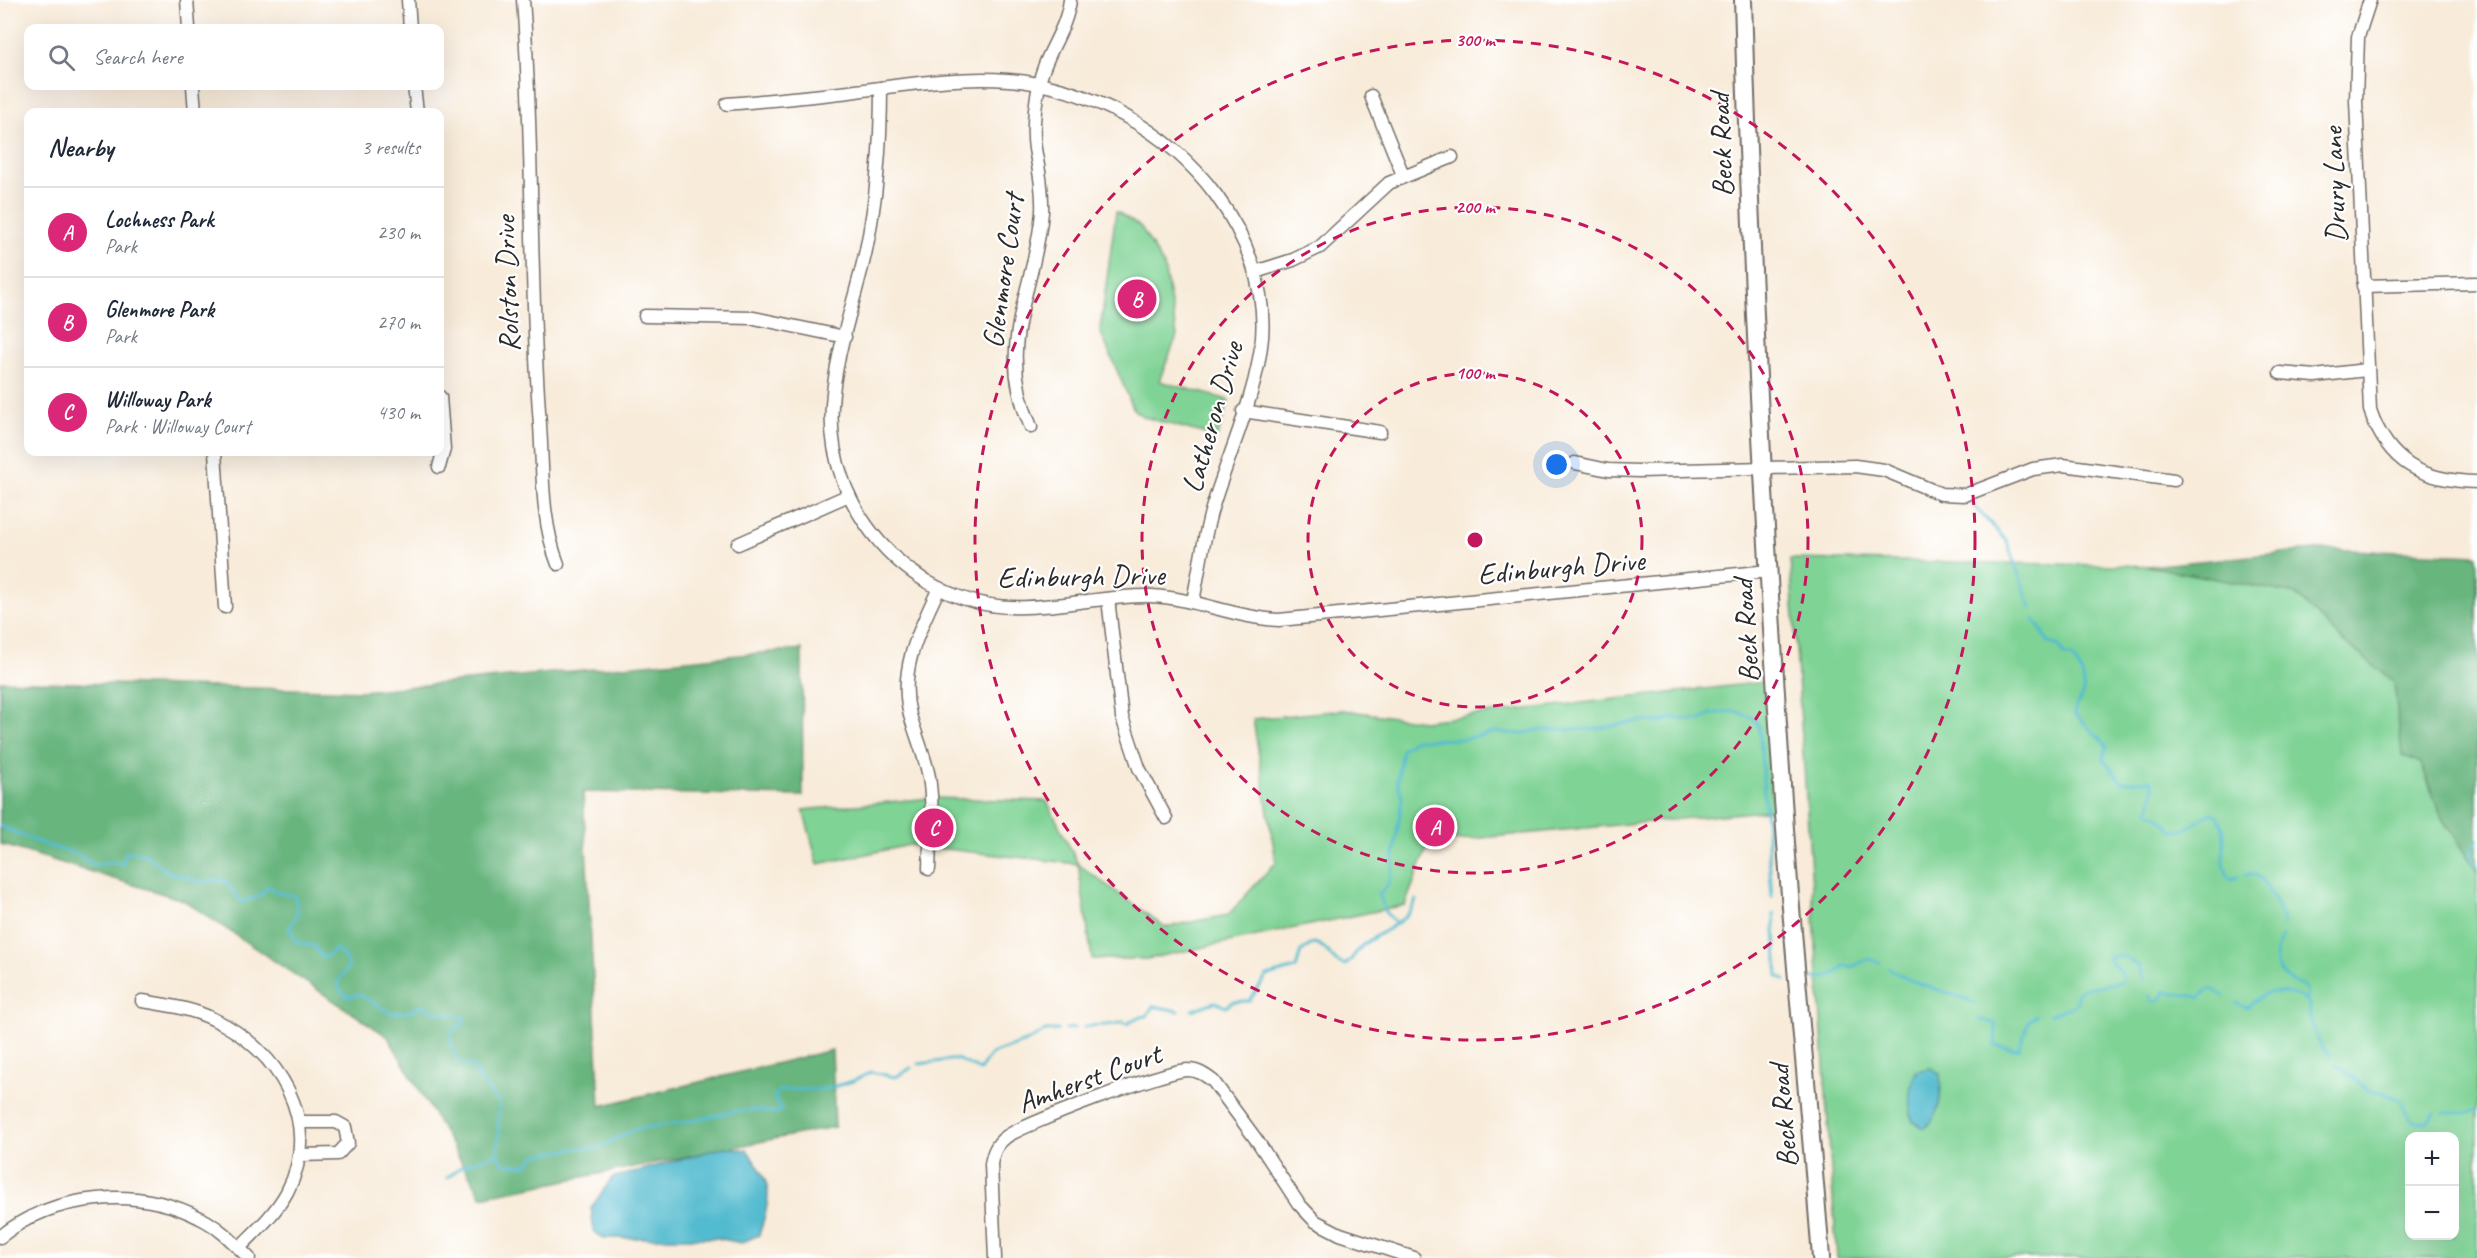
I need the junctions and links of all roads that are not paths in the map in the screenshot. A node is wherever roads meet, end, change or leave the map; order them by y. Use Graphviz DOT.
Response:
graph roads {
  1 [pos="187,0"];
  2 [pos="408,0"];
  3 [pos="523,0"];
  4 [pos="1070,0"];
  5 [pos="1743,0"];
  6 [pos="2370,0"];
  7 [pos="189,24"];
  8 [pos="410,24"];
  9 [pos="1039,84"];
  10 [pos="881,88"];
  11 [pos="193,90"];
  12 [pos="414,90"];
  13 [pos="1371,96"];
  14 [pos="727,104"];
  15 [pos="195,108"];
  16 [pos="417,108"];
  17 [pos="1452,157"];
  18 [pos="1403,175"];
  19 [pos="1255,272"];
  20 [pos="2477,283"];
  21 [pos="2363,286"];
  22 [pos="645,316"];
  23 [pos="845,337"];
  24 [pos="2366,370"];
  25 [pos="2280,373"];
  26 [pos="1243,411"];
  27 [pos="1031,427"];
  28 [pos="1380,432"];
  29 [pos="215,456"];
  30 [pos="442,456"];
  31 [pos="1575,463"];
  32 [pos="439,467"];
  33 [pos="1762,468"];
  34 [pos="2174,480"];
  35 [pos="2477,482"];
  36 [pos="849,495"];
  37 [pos="738,543"];
  38 [pos="558,564"];
  39 [pos="1768,572"];
  40 [pos="939,588"];
  41 [pos="1108,599"];
  42 [pos="1193,602"];
  43 [pos="225,607"];
  44 [pos="1166,818"];
  45 [pos="928,869"];
  46 [pos="142,1000"];
  47 [pos="298,1122"];
  48 [pos="298,1155"];
  49 [pos="0,1237"];
  50 [pos="239,1248"];
  51 [pos="249,1258"];
  52 [pos="995,1258"];
  53 [pos="1414,1258"];
  54 [pos="1821,1258"];
  1 -- 7 [label="street"];
  2 -- 8 [label="street"];
  3 -- 38 [label="street, Rolston Drive"];
  4 -- 9 [label="street, Glenmore Court"];
  5 -- 33 [label="main road, Beck Road"];
  6 -- 21 [label="street, Drury Lane"];
  9 -- 10 [label="street, Latheron Drive"];
  9 -- 19 [label="street, Latheron Drive"];
  9 -- 27 [label="street, Glenmore Court"];
  10 -- 14 [label="street, Latheron Drive"];
  10 -- 23 [label="street, Edinburgh Drive"];
  11 -- 15 [label="street"];
  12 -- 16 [label="street"];
  13 -- 18 [label="street"];
  17 -- 18 [label="street"];
  18 -- 19 [label="street"];
  19 -- 26 [label="street, Latheron Drive"];
  20 -- 21 [label="street"];
  21 -- 24 [label="street, Drury Lane"];
  22 -- 23 [label="street"];
  23 -- 36 [label="street, Edinburgh Drive"];
  24 -- 25 [label="street"];
  24 -- 35 [label="street, Drury Lane"];
  26 -- 28 [label="street"];
  26 -- 42 [label="street, Latheron Drive"];
  29 -- 43 [label="street"];
  30 -- 32 [label="street"];
  31 -- 33 [label="street"];
  33 -- 34 [label="street"];
  33 -- 39 [label="main road, Beck Road"];
  36 -- 37 [label="street"];
  36 -- 40 [label="street, Edinburgh Drive"];
  39 -- 42 [label="street, Edinburgh Drive"];
  39 -- 54 [label="main road, Beck Road"];
  40 -- 41 [label="street, Edinburgh Drive"];
  40 -- 45 [label="street"];
  41 -- 42 [label="street, Edinburgh Drive"];
  41 -- 44 [label="street"];
  46 -- 47 [label="street"];
  47 -- 48 [label="street"];
  47 -- 48 [label="street"];
  48 -- 50 [label="street"];
  49 -- 50 [label="street"];
  50 -- 51 [label="street"];
  52 -- 53 [label="street, Amherst Court"];
}
